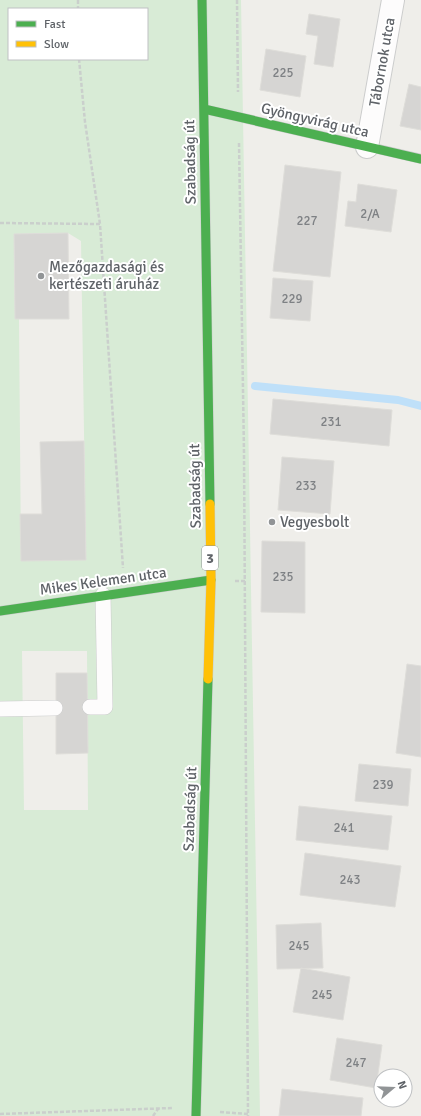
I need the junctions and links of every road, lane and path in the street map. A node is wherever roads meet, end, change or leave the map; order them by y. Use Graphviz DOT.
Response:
graph roads {
  1 [pos="202,0"];
  2 [pos="237,0"];
  3 [pos="393,0"];
  4 [pos="79,60"];
  5 [pos="204,109"];
  6 [pos="239,117"];
  7 [pos="367,147"];
  8 [pos="421,160"];
  9 [pos="0,224"];
  10 [pos="100,224"];
  11 [pos="211,580"];
  12 [pos="125,592"];
  13 [pos="103,595"];
  14 [pos="0,611"];
  15 [pos="90,707"];
  16 [pos="55,708"];
  17 [pos="0,709"];
  18 [pos="159,1109"];
  19 [pos="196,1113"];
  20 [pos="0,1114"];
  21 [pos="248,1115"];
  22 [pos="153,1116"];
  1 -- 5 [label="main road, Szabadság út / 3"];
  2 -- 6 [label="path"];
  3 -- 7 [label="street, Tábornok utca"];
  4 -- 10 [label="path"];
  5 -- 6 [label="main road, Gyöngyvirág utca"];
  5 -- 11 [label="main road, Szabadság út / 3"];
  6 -- 7 [label="main road, Gyöngyvirág utca"];
  6 -- 21 [label="path"];
  7 -- 8 [label="main road, Gyöngyvirág utca"];
  9 -- 10 [label="path"];
  10 -- 12 [label="path"];
  11 -- 12 [label="main road, Mikes Kelemen utca"];
  11 -- 19 [label="main road, Szabadság út / 3"];
  12 -- 13 [label="main road, Mikes Kelemen utca"];
  13 -- 14 [label="main road, Mikes Kelemen utca"];
  13 -- 15 [label="lane"];
  16 -- 17 [label="lane"];
  18 -- 19 [label="path"];
  18 -- 20 [label="path"];
  18 -- 22 [label="path"];
  19 -- 21 [label="path"];
}
